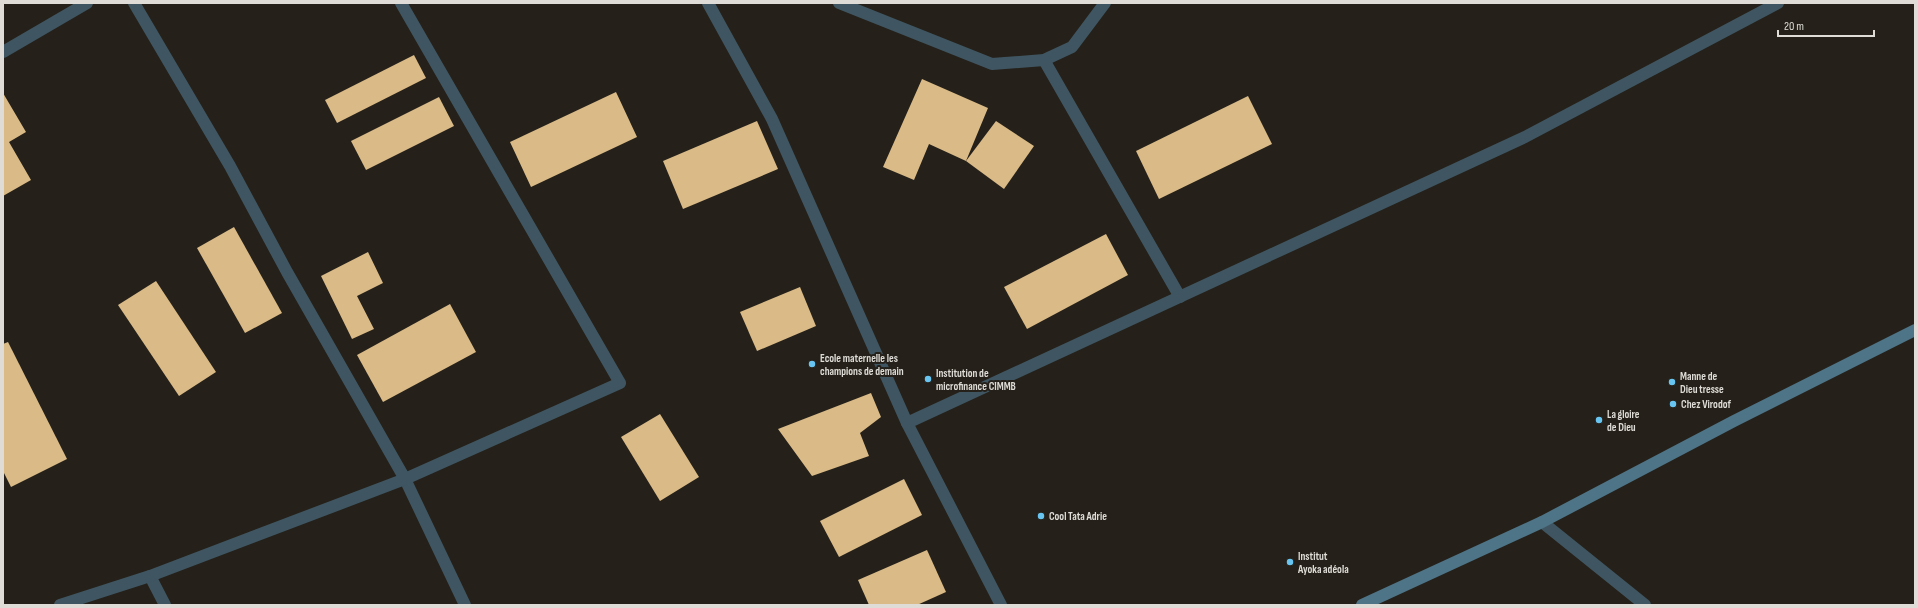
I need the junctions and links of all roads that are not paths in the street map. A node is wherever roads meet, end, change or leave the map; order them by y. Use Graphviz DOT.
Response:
graph roads {
  1 [pos="88,3"];
  2 [pos="134,3"];
  3 [pos="401,3"];
  4 [pos="708,3"];
  5 [pos="839,3"];
  6 [pos="1105,3"];
  7 [pos="1778,3"];
  8 [pos="3,52"];
  9 [pos="1044,60"];
  10 [pos="1180,297"];
  11 [pos="1915,330"];
  12 [pos="907,423"];
  13 [pos="404,479"];
  14 [pos="1542,522"];
  15 [pos="150,576"];
  16 [pos="60,605"];
  17 [pos="165,605"];
  18 [pos="465,605"];
  19 [pos="1001,605"];
  20 [pos="1362,605"];
  21 [pos="1646,605"];
  1 -- 8 [label="street"];
  2 -- 13 [label="street"];
  3 -- 13 [label="street"];
  4 -- 12 [label="street"];
  5 -- 9 [label="street"];
  6 -- 9 [label="street"];
  7 -- 10 [label="street"];
  9 -- 10 [label="street"];
  10 -- 12 [label="street"];
  11 -- 14 [label="main road"];
  12 -- 19 [label="street"];
  13 -- 15 [label="street"];
  13 -- 18 [label="street"];
  14 -- 20 [label="main road"];
  14 -- 21 [label="street"];
  15 -- 16 [label="street"];
  15 -- 17 [label="street"];
}
